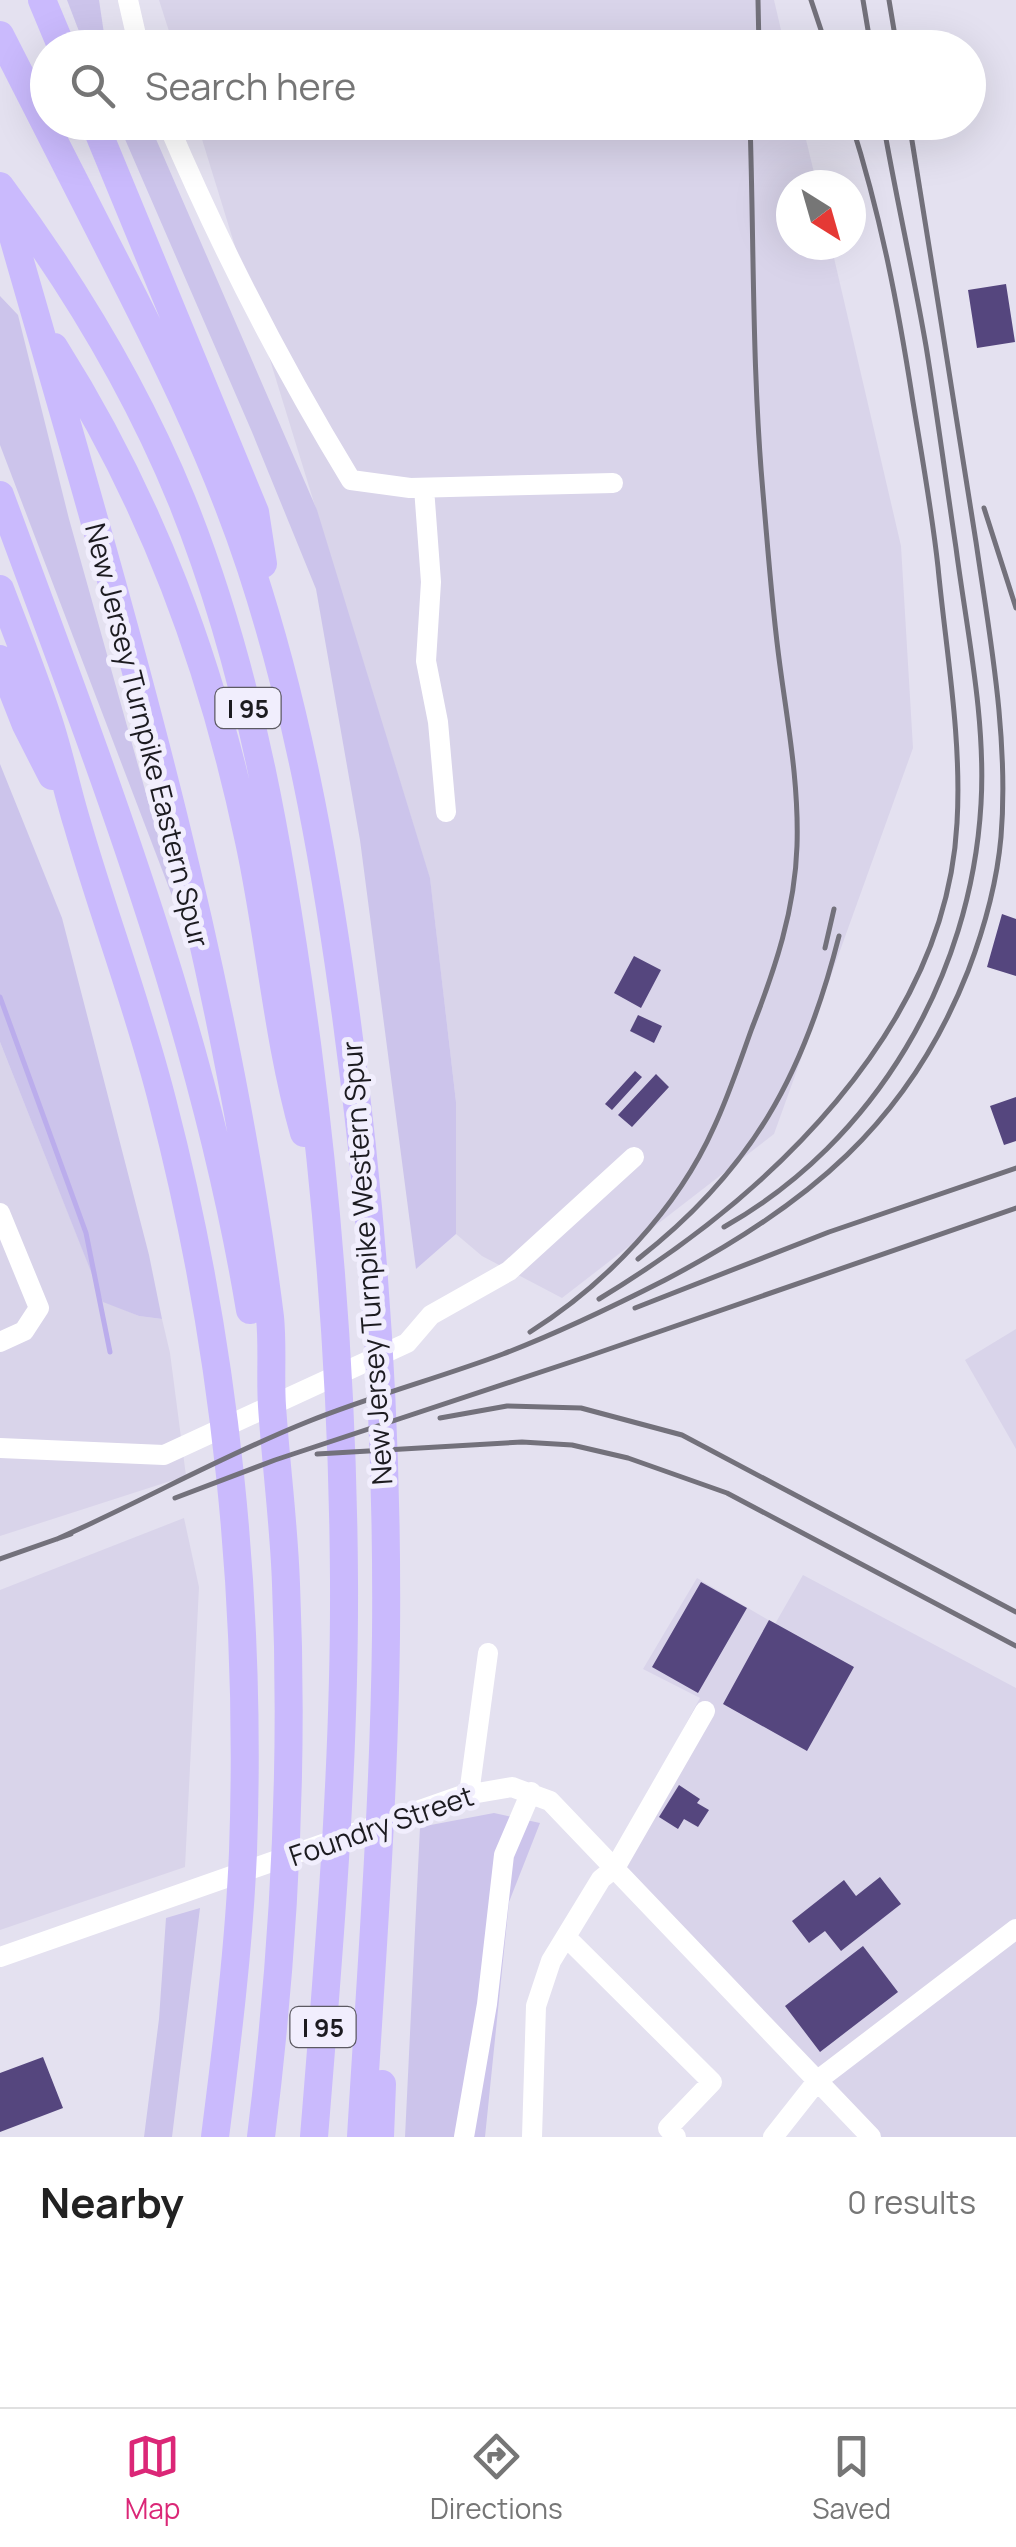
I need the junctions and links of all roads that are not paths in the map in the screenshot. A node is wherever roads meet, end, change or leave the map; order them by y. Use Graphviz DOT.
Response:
graph roads {
  1 [pos="42,0"];
  2 [pos="128,0"];
  3 [pos="54,30"];
  4 [pos="135,30"];
  5 [pos="0,35"];
  6 [pos="30,93"];
  7 [pos="54,140"];
  8 [pos="101,140"];
  9 [pos="176,140"];
  10 [pos="0,188"];
  11 [pos="0,267"];
  12 [pos="613,483"];
  13 [pos="424,488"];
  14 [pos="0,495"];
  15 [pos="0,589"];
  16 [pos="277,654"];
  17 [pos="0,659"];
  18 [pos="446,812"];
  19 [pos="77,826"];
  20 [pos="634,1157"];
  21 [pos="325,1203"];
  22 [pos="0,1213"];
  23 [pos="264,1341"];
  24 [pos="0,1342"];
  25 [pos="0,1448"];
  26 [pos="488,1653"];
  27 [pos="706,1711"];
  28 [pos="531,1792"];
  29 [pos="469,1794"];
  30 [pos="615,1868"];
  31 [pos="1016,1929"];
  32 [pos="566,1938"];
  33 [pos="373,1943"];
  34 [pos="0,1957"];
  35 [pos="818,2080"];
  36 [pos="668,2134"];
  37 [pos="215,2137"];
  38 [pos="262,2137"];
  39 [pos="314,2137"];
  40 [pos="360,2137"];
  41 [pos="380,2137"];
  42 [pos="464,2137"];
  43 [pos="532,2137"];
  44 [pos="773,2137"];
  45 [pos="871,2137"];
  1 -- 3 [label="highway"];
  2 -- 4 [label="street"];
  5 -- 6 [label="highway, New Jersey Turnpike Western Spur / I 95"];
  7 -- 16 [label="highway, New Jersey Turnpike Western Spur / I 95"];
  8 -- 16 [label="highway"];
  9 -- 13 [label="street"];
  10 -- 21 [label="highway, New Jersey Turnpike Western Spur / I 95"];
  10 -- 23 [label="highway, New Jersey Turnpike Eastern Spur / I 95"];
  11 -- 21 [label="highway"];
  12 -- 13 [label="street"];
  13 -- 18 [label="street"];
  14 -- 23 [label="highway, New Jersey Turnpike Eastern Spur / I 95"];
  15 -- 19 [label="highway"];
  16 -- 33 [label="highway, New Jersey Turnpike Western Spur / I 95"];
  17 -- 19 [label="highway"];
  19 -- 37 [label="highway"];
  20 -- 25 [label="street"];
  21 -- 39 [label="highway, New Jersey Turnpike Western Spur / I 95"];
  22 -- 24 [label="street"];
  23 -- 38 [label="highway, New Jersey Turnpike Eastern Spur / I 95"];
  26 -- 29 [label="street"];
  27 -- 30 [label="street"];
  28 -- 29 [label="street, Foundry Street"];
  28 -- 30 [label="street"];
  28 -- 42 [label="street"];
  29 -- 34 [label="street, Foundry Street"];
  30 -- 32 [label="street"];
  30 -- 35 [label="street"];
  31 -- 35 [label="street"];
  32 -- 36 [label="street"];
  32 -- 43 [label="street"];
  33 -- 40 [label="highway, New Jersey Turnpike Western Spur / I 95"];
  33 -- 41 [label="highway"];
  35 -- 44 [label="street"];
  35 -- 45 [label="street"];
}
